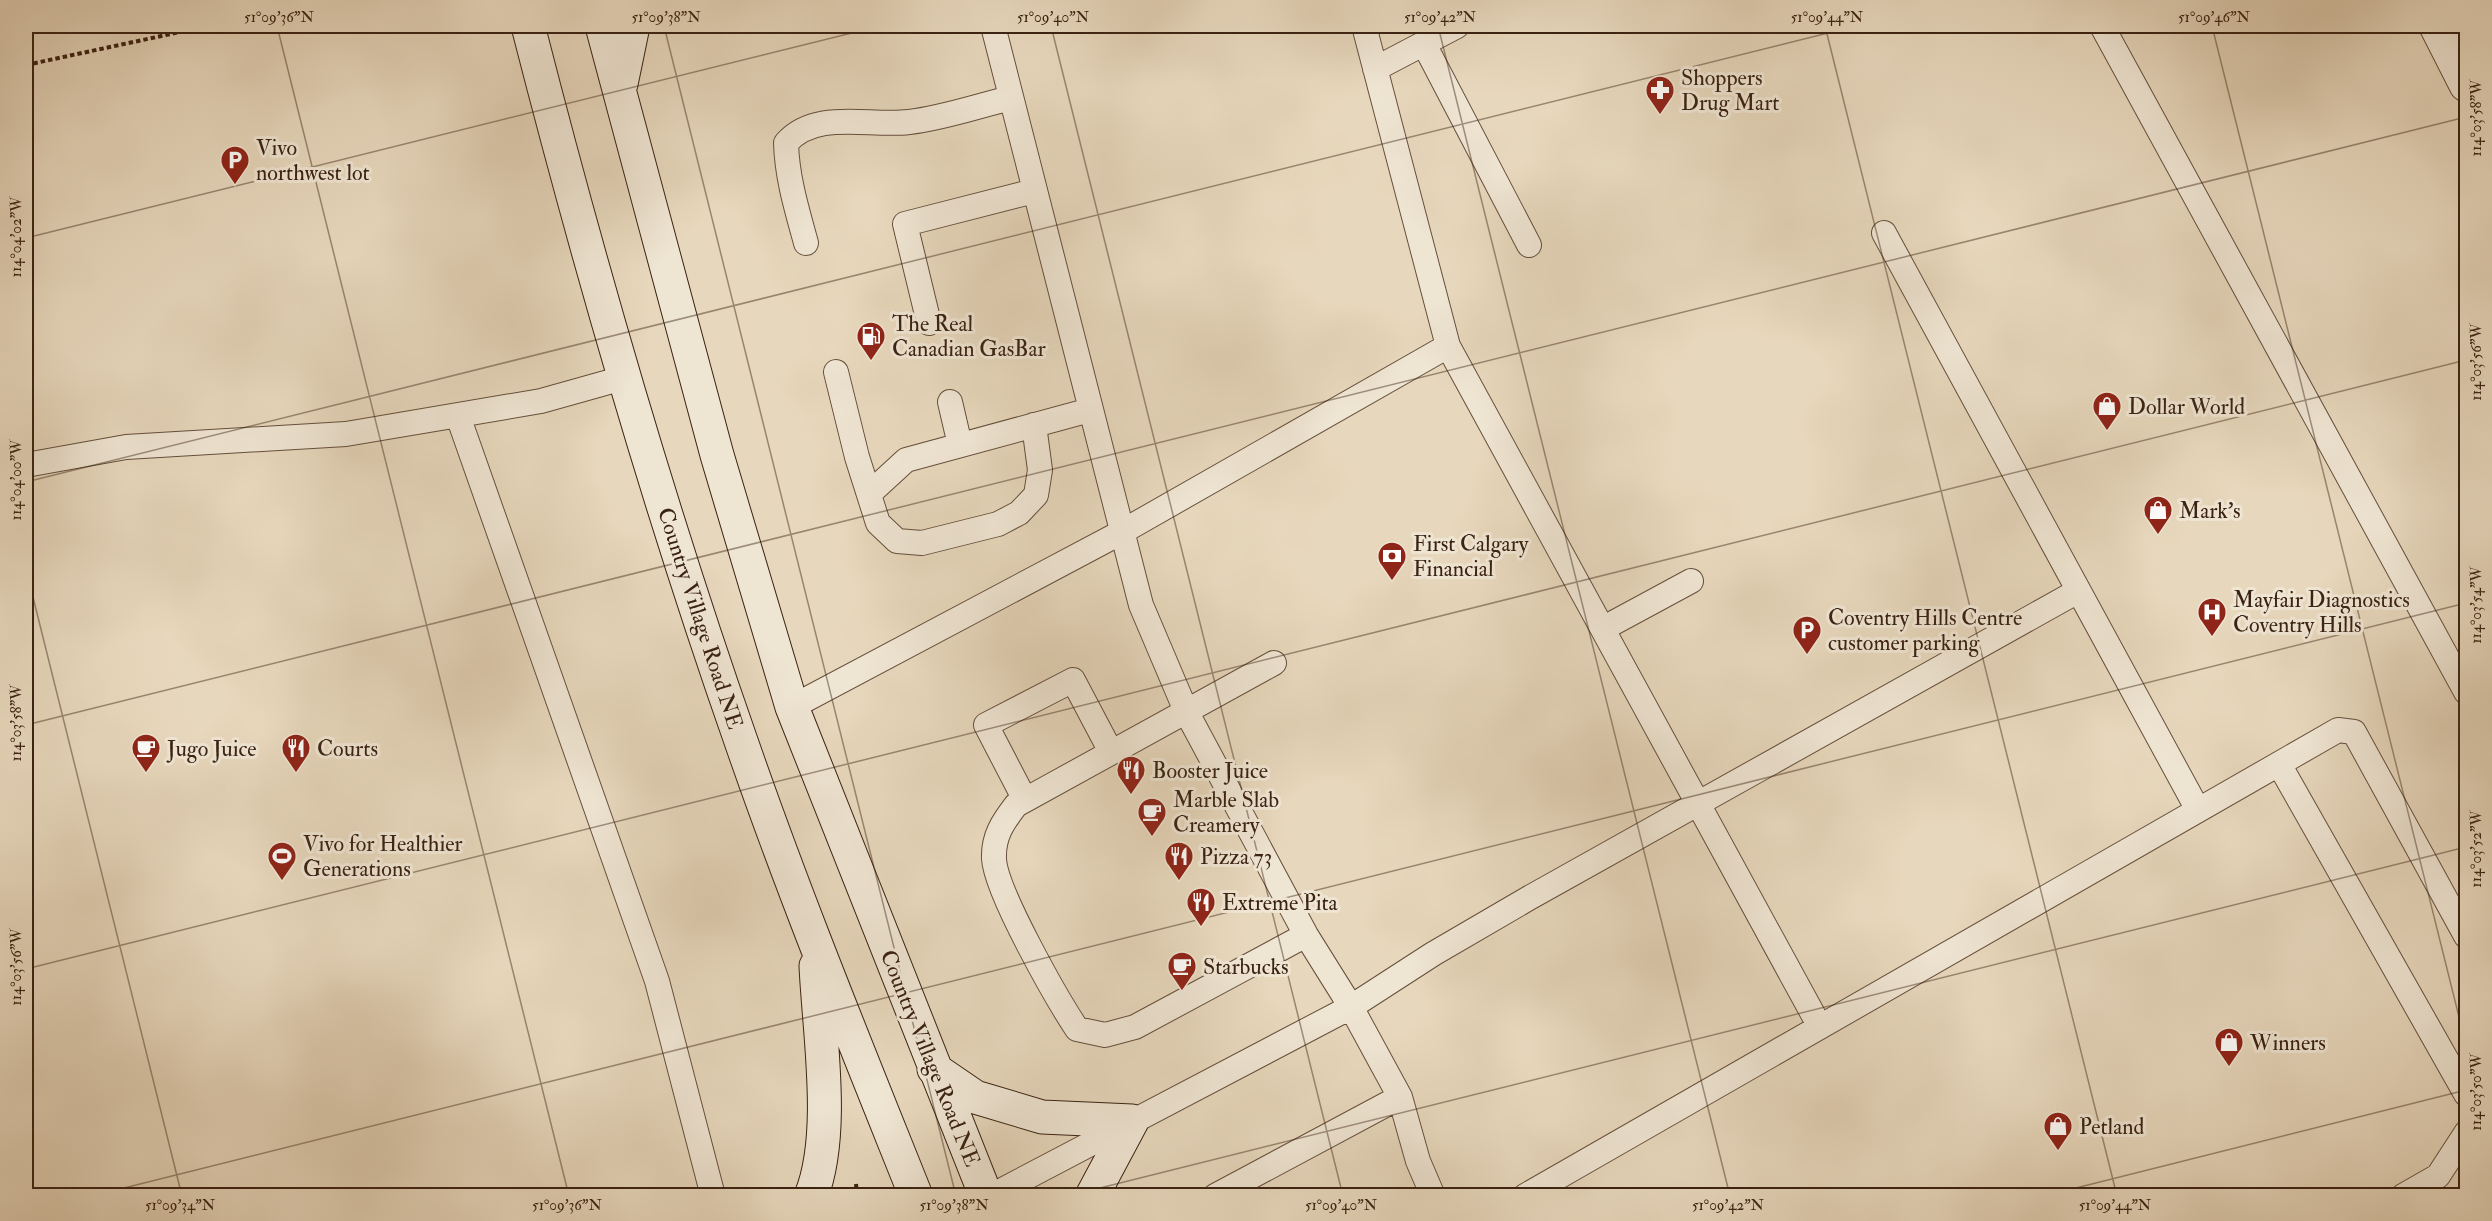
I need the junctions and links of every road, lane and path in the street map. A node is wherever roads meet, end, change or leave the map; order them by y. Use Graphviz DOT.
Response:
graph roads {
  1 [pos="208,26"];
  2 [pos="509,26"];
  3 [pos="602,26"];
  4 [pos="633,26"];
  5 [pos="993,26"];
  6 [pos="1364,26"];
  7 [pos="1456,26"];
  8 [pos="2102,26"];
  9 [pos="2436,26"];
  10 [pos="532,41"];
  11 [pos="1424,44"];
  12 [pos="26,66"];
  13 [pos="1376,69"];
  14 [pos="2466,85"];
  15 [pos="620,88"];
  16 [pos="1011,98"];
  17 [pos="1034,191"];
  18 [pos="1884,233"];
  19 [pos="806,243"];
  20 [pos="1529,245"];
  21 [pos="930,323"];
  22 [pos="1448,345"];
  23 [pos="836,372"];
  24 [pos="623,378"];
  25 [pos="950,402"];
  26 [pos="1090,410"];
  27 [pos="458,416"];
  28 [pos="1034,425"];
  29 [pos="960,445"];
  30 [pos="26,465"];
  31 [pos="869,494"];
  32 [pos="1120,533"];
  33 [pos="1691,581"];
  34 [pos="2078,591"];
  35 [pos="1604,628"];
  36 [pos="1274,663"];
  37 [pos="2466,692"];
  38 [pos="792,707"];
  39 [pos="1186,711"];
  40 [pos="1111,752"];
  41 [pos="2279,764"];
  42 [pos="1025,800"];
  43 [pos="1699,806"];
  44 [pos="2198,810"];
  45 [pos="1306,935"];
  46 [pos="2466,936"];
  47 [pos="814,940"];
  48 [pos="1351,1007"];
  49 [pos="1820,1027"];
  50 [pos="934,1069"];
  51 [pos="2466,1094"];
  52 [pos="1400,1097"];
  53 [pos="1132,1121"];
  54 [pos="2466,1133"];
  55 [pos="713,1196"];
  56 [pos="811,1196"];
  57 [pos="916,1196"];
  58 [pos="988,1196"];
  59 [pos="1092,1196"];
  60 [pos="1215,1196"];
  61 [pos="1433,1196"];
  62 [pos="1525,1196"];
  63 [pos="2403,1196"];
  1 -- 12 [label="path"];
  2 -- 10 [label="street"];
  3 -- 15 [label="street, Country Village Road NE"];
  4 -- 15 [label="street"];
  5 -- 16 [label="lane"];
  6 -- 13 [label="lane"];
  7 -- 11 [label="lane"];
  8 -- 37 [label="lane"];
  9 -- 14 [label="street"];
  10 -- 24 [label="street, Country Village Road NE"];
  11 -- 13 [label="lane"];
  11 -- 20 [label="lane"];
  13 -- 22 [label="lane"];
  15 -- 38 [label="street, Country Village Road NE"];
  16 -- 17 [label="lane"];
  16 -- 19 [label="lane"];
  17 -- 21 [label="lane"];
  17 -- 26 [label="lane"];
  18 -- 34 [label="lane"];
  22 -- 32 [label="lane"];
  22 -- 35 [label="lane"];
  23 -- 31 [label="lane"];
  24 -- 27 [label="lane"];
  24 -- 47 [label="street, Country Village Road NE"];
  25 -- 29 [label="lane"];
  26 -- 28 [label="lane"];
  26 -- 32 [label="lane"];
  27 -- 30 [label="lane"];
  27 -- 55 [label="lane"];
  28 -- 29 [label="lane"];
  28 -- 31 [label="lane"];
  29 -- 31 [label="lane"];
  32 -- 38 [label="lane"];
  32 -- 39 [label="lane"];
  33 -- 35 [label="lane"];
  34 -- 43 [label="lane"];
  34 -- 44 [label="lane"];
  35 -- 43 [label="lane"];
  36 -- 39 [label="lane"];
  38 -- 50 [label="street, Country Village Road NE"];
  39 -- 40 [label="lane"];
  39 -- 45 [label="lane"];
  40 -- 42 [label="lane"];
  40 -- 42 [label="lane"];
  41 -- 44 [label="lane"];
  41 -- 46 [label="lane"];
  41 -- 51 [label="lane"];
  42 -- 45 [label="lane"];
  43 -- 48 [label="lane"];
  43 -- 49 [label="lane"];
  44 -- 49 [label="lane"];
  45 -- 48 [label="lane"];
  47 -- 56 [label="street"];
  47 -- 57 [label="street, Country Village Road NE"];
  48 -- 52 [label="lane"];
  48 -- 53 [label="lane"];
  49 -- 62 [label="lane"];
  50 -- 53 [label="street"];
  50 -- 58 [label="street, Country Village Road NE"];
  52 -- 60 [label="lane"];
  52 -- 61 [label="lane"];
  53 -- 58 [label="lane"];
  53 -- 59 [label="street"];
  54 -- 63 [label="lane"];
}
